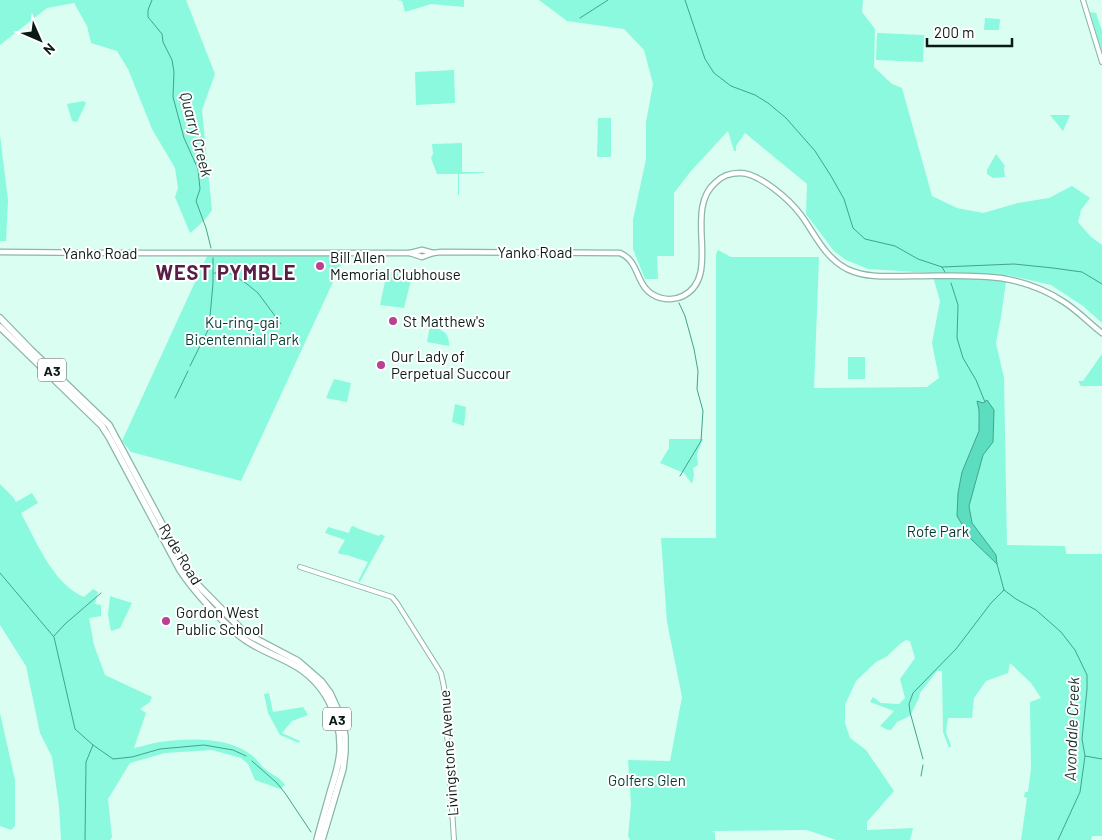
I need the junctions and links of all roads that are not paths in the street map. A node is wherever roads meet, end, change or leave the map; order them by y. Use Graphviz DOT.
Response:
graph roads {
  1 [pos="1082,0"];
  2 [pos="1102,62"];
  3 [pos="0,252"];
  4 [pos="0,318"];
  5 [pos="0,326"];
  6 [pos="1102,333"];
  7 [pos="300,567"];
  8 [pos="317,840"];
  9 [pos="322,840"];
  10 [pos="454,840"];
  1 -- 2 [label="street"];
  3 -- 6 [label="main road, Yanko Road"];
  4 -- 9 [label="highway, Ryde Road / A3"];
  5 -- 8 [label="highway, Ryde Road / A3"];
  7 -- 10 [label="street, Livingstone Avenue"];
}
